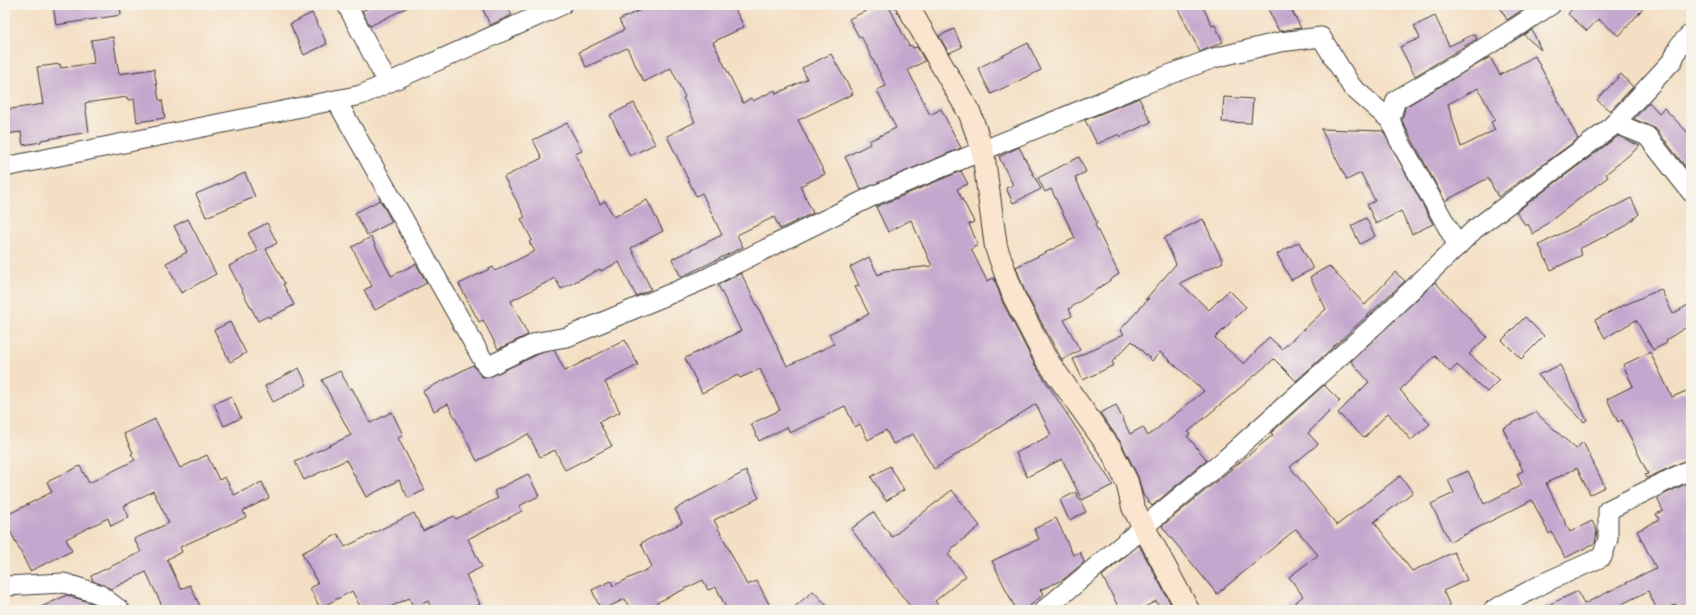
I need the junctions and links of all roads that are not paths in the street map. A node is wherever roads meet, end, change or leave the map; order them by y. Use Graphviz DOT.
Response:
graph roads {
  1 [pos="347,5"];
  2 [pos="562,5"];
  3 [pos="907,5"];
  4 [pos="1551,5"];
  5 [pos="1691,33"];
  6 [pos="387,82"];
  7 [pos="336,100"];
  8 [pos="1390,120"];
  9 [pos="1615,122"];
  10 [pos="983,152"];
  11 [pos="5,167"];
  12 [pos="1691,192"];
  13 [pos="1458,246"];
  14 [pos="1691,469"];
  15 [pos="1145,527"];
  16 [pos="5,586"];
  17 [pos="120,610"];
  18 [pos="1044,610"];
  19 [pos="1188,610"];
  20 [pos="1493,610"];
  1 -- 6 [label="street"];
  2 -- 6 [label="street"];
  3 -- 10 [label="street"];
  4 -- 8 [label="street"];
  5 -- 9 [label="street"];
  6 -- 7 [label="street"];
  7 -- 10 [label="street"];
  7 -- 11 [label="street"];
  8 -- 10 [label="street"];
  8 -- 13 [label="street"];
  9 -- 12 [label="street"];
  9 -- 13 [label="street"];
  10 -- 15 [label="street"];
  13 -- 15 [label="street"];
  14 -- 20 [label="street"];
  15 -- 18 [label="street"];
  15 -- 19 [label="street"];
  16 -- 17 [label="street"];
}
